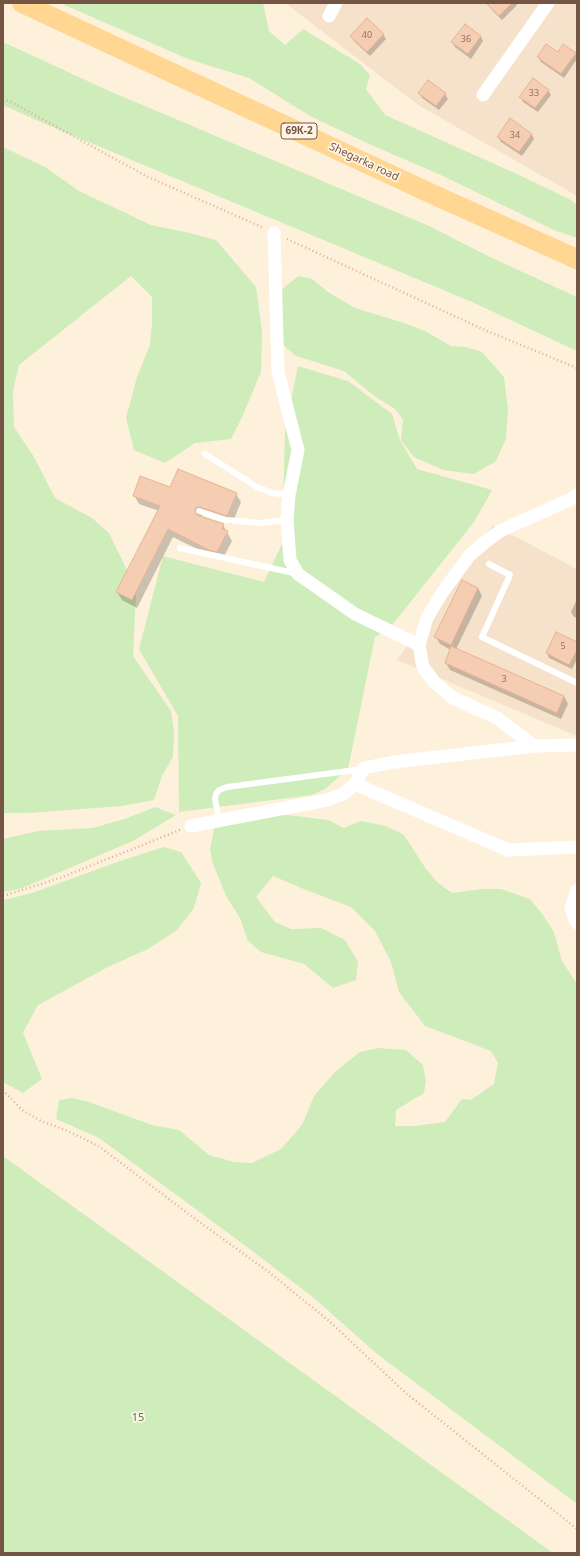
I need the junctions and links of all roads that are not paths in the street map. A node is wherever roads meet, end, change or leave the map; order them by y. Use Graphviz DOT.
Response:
graph roads {
  1 [pos="22,3"];
  2 [pos="336,3"];
  3 [pos="548,3"];
  4 [pos="329,16"];
  5 [pos="483,95"];
  6 [pos="274,233"];
  7 [pos="577,259"];
  8 [pos="205,454"];
  9 [pos="290,495"];
  10 [pos="577,495"];
  11 [pos="199,511"];
  12 [pos="287,520"];
  13 [pos="180,548"];
  14 [pos="489,564"];
  15 [pos="298,574"];
  16 [pos="419,645"];
  17 [pos="577,683"];
  18 [pos="577,745"];
  19 [pos="534,746"];
  20 [pos="364,768"];
  21 [pos="355,784"];
  22 [pos="219,820"];
  23 [pos="191,826"];
  24 [pos="577,847"];
  25 [pos="577,890"];
  26 [pos="577,923"];
  1 -- 7 [label="main road, Shegarka road / 69К-2"];
  2 -- 4 [label="street"];
  3 -- 5 [label="street"];
  6 -- 9 [label="street"];
  8 -- 9 [label="lane"];
  9 -- 12 [label="street"];
  10 -- 16 [label="street"];
  11 -- 12 [label="lane"];
  12 -- 15 [label="street"];
  13 -- 15 [label="lane"];
  14 -- 17 [label="lane"];
  15 -- 16 [label="street"];
  16 -- 19 [label="street"];
  18 -- 19 [label="street"];
  19 -- 20 [label="street"];
  20 -- 21 [label="street"];
  20 -- 22 [label="lane"];
  21 -- 22 [label="street"];
  21 -- 24 [label="street"];
  22 -- 23 [label="street"];
  25 -- 26 [label="street"];
}
